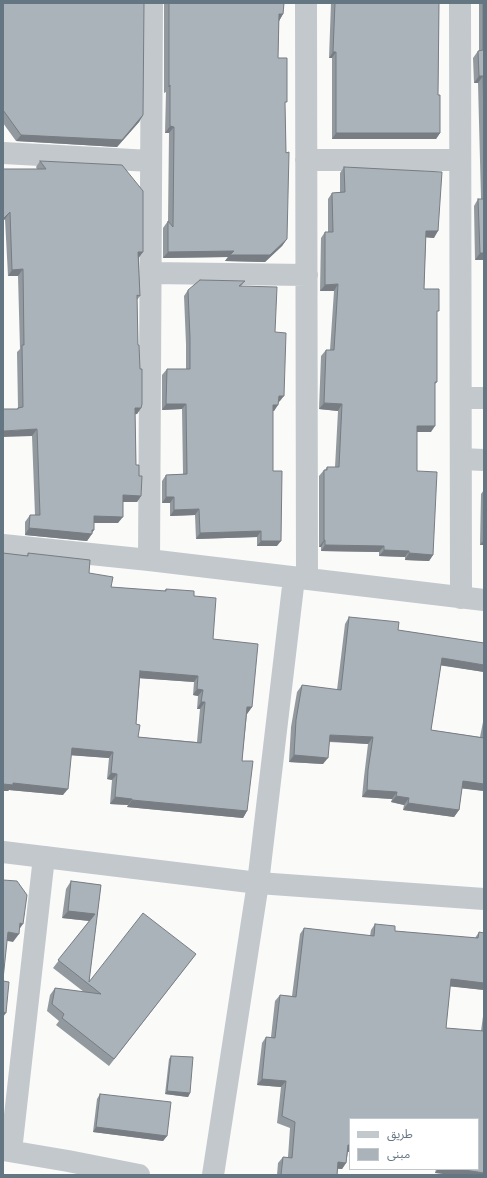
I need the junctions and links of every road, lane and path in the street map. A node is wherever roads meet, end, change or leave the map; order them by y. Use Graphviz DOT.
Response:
graph roads {
  1 [pos="152,3"];
  2 [pos="306,3"];
  3 [pos="460,3"];
  4 [pos="3,153"];
  5 [pos="306,160"];
  6 [pos="460,160"];
  7 [pos="151,161"];
  8 [pos="151,273"];
  9 [pos="307,275"];
  10 [pos="461,398"];
  11 [pos="484,398"];
  12 [pos="461,459"];
  13 [pos="484,460"];
  14 [pos="3,545"];
  15 [pos="149,560"];
  16 [pos="300,578"];
  17 [pos="461,598"];
  18 [pos="484,600"];
  19 [pos="3,852"];
  20 [pos="44,857"];
  21 [pos="258,883"];
  22 [pos="484,899"];
  23 [pos="7,1150"];
  24 [pos="68,1168"];
  25 [pos="139,1175"];
  26 [pos="213,1175"];
  1 -- 7 [label="street"];
  2 -- 5 [label="street"];
  3 -- 6 [label="street"];
  4 -- 7 [label="street"];
  5 -- 6 [label="street"];
  5 -- 9 [label="street"];
  6 -- 10 [label="street"];
  7 -- 8 [label="street"];
  8 -- 9 [label="street"];
  8 -- 15 [label="street"];
  9 -- 16 [label="street"];
  10 -- 11 [label="street"];
  10 -- 12 [label="street"];
  12 -- 13 [label="street"];
  12 -- 17 [label="street"];
  14 -- 15 [label="street"];
  15 -- 16 [label="street"];
  16 -- 17 [label="street"];
  16 -- 21 [label="street"];
  17 -- 18 [label="street"];
  19 -- 20 [label="street"];
  20 -- 21 [label="street"];
  20 -- 23 [label="street"];
  21 -- 22 [label="street"];
  21 -- 26 [label="street"];
  23 -- 24 [label="street"];
  24 -- 25 [label="street"];
}
